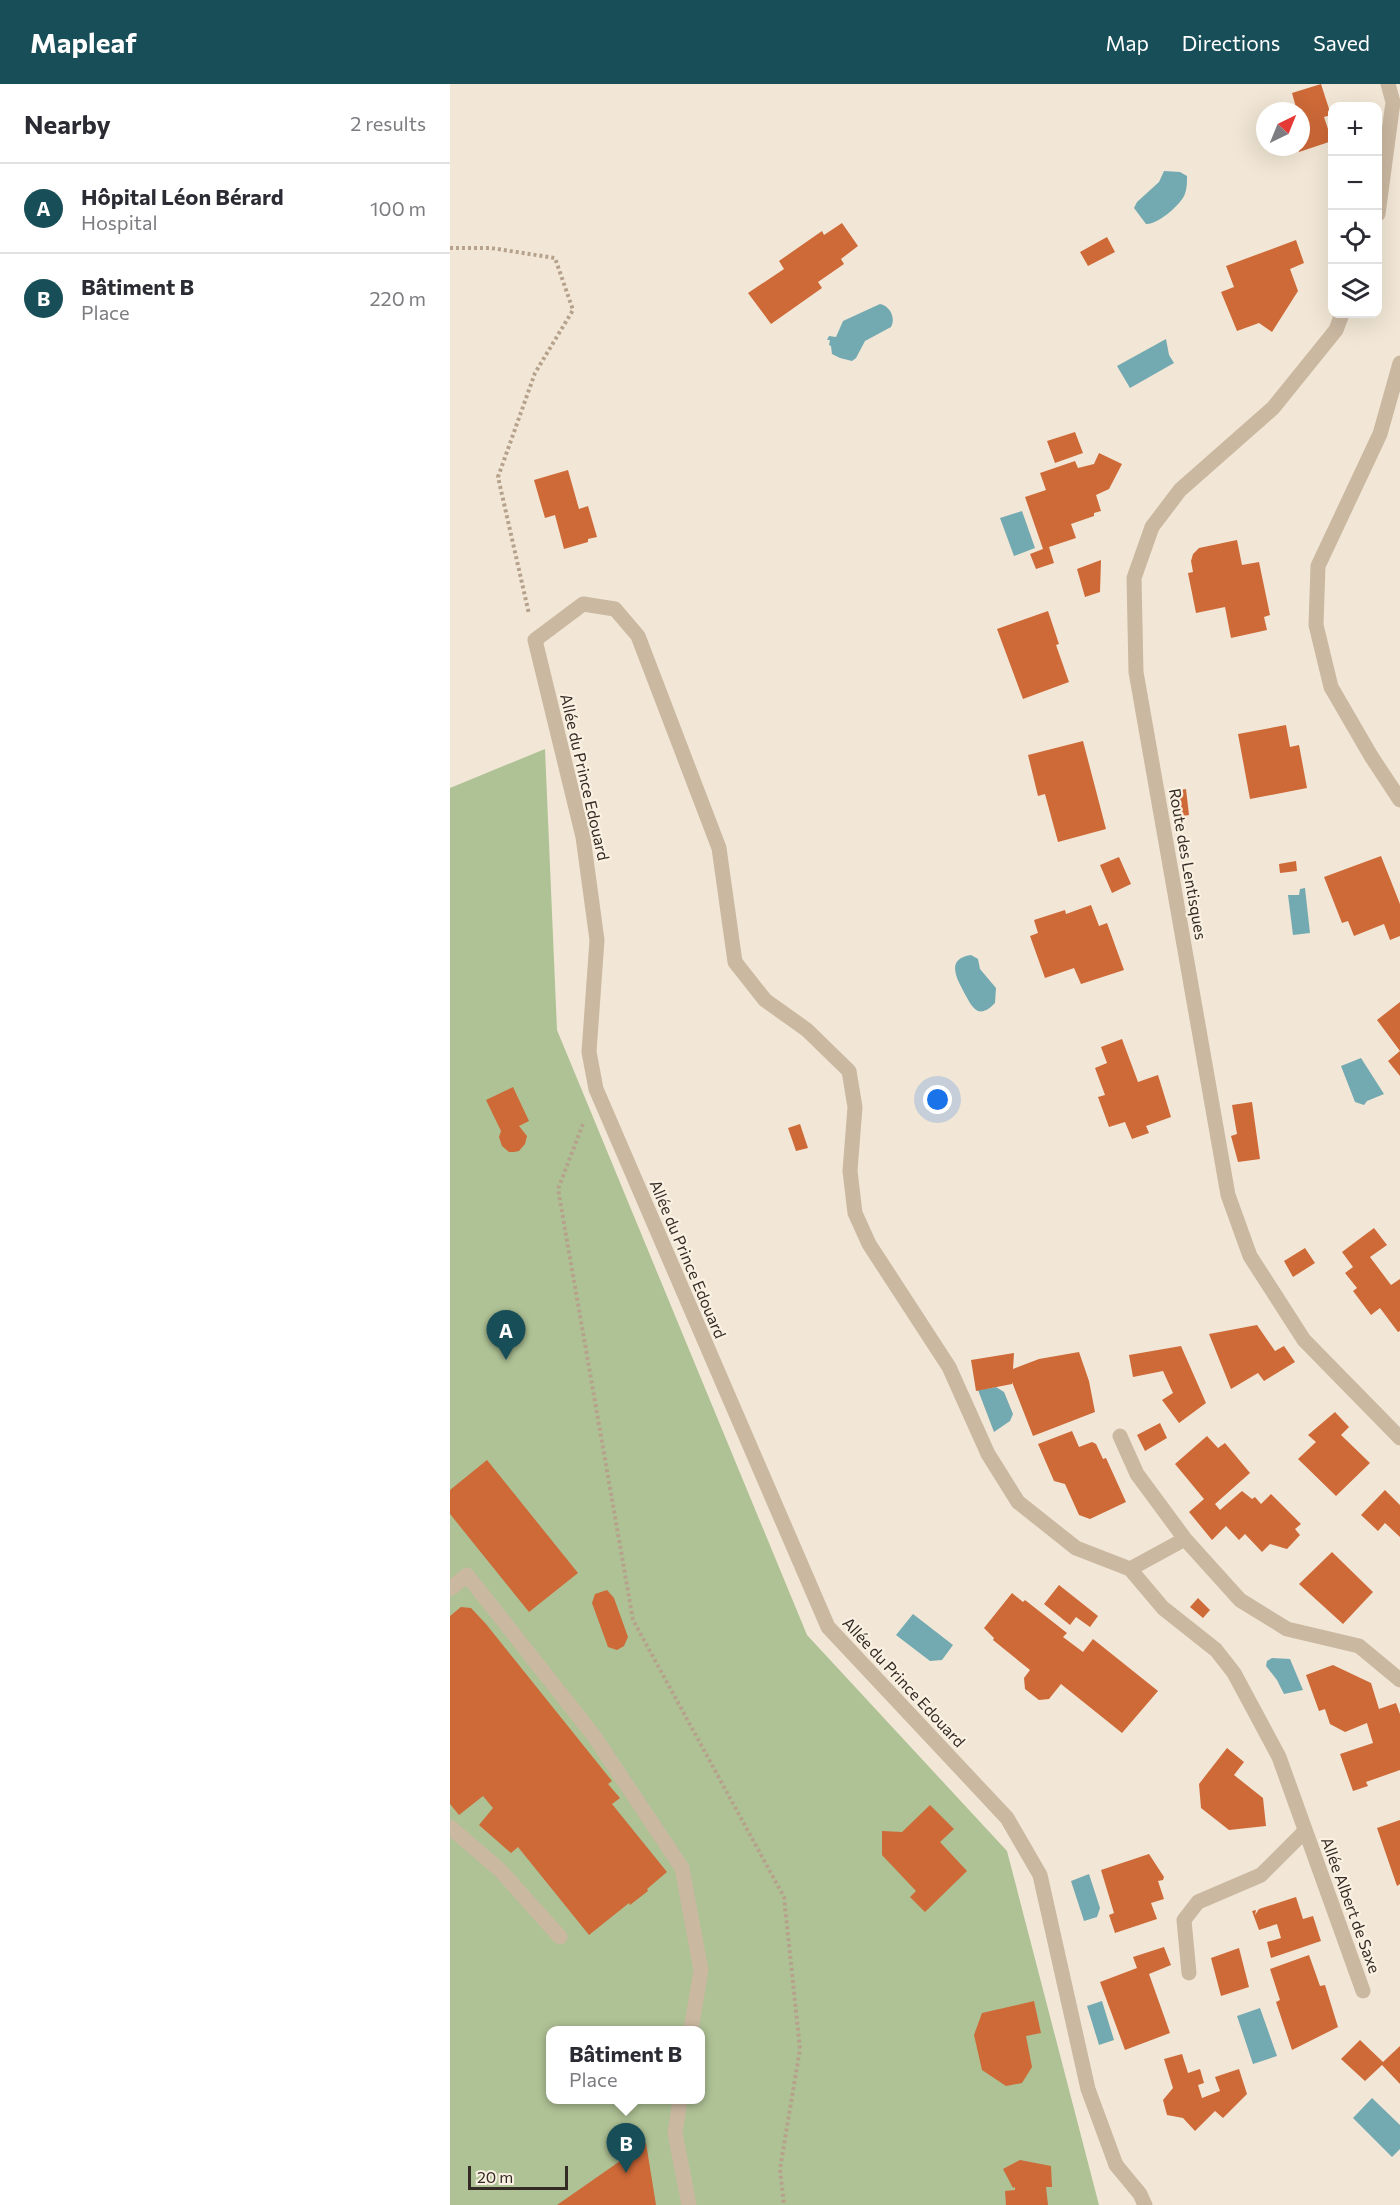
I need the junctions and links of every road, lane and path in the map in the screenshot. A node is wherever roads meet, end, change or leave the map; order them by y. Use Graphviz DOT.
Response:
graph roads {
  1 [pos="1388,84"];
  2 [pos="1397,104"];
  3 [pos="1378,210"];
  4 [pos="450,248"];
  5 [pos="1340,318"];
  6 [pos="1400,363"];
  7 [pos="535,640"];
  8 [pos="1400,800"];
  9 [pos="596,1089"];
  10 [pos="1120,1436"];
  11 [pos="1400,1438"];
  12 [pos="1185,1539"];
  13 [pos="1130,1569"];
  14 [pos="450,1589"];
  15 [pos="1400,1680"];
  16 [pos="450,1827"];
  17 [pos="1305,1831"];
  18 [pos="560,1937"];
  19 [pos="1189,1973"];
  20 [pos="1363,1992"];
  21 [pos="692,2026"];
  22 [pos="679,2104"];
  23 [pos="689,2205"];
  24 [pos="784,2205"];
  25 [pos="1145,2205"];
  1 -- 2 [label="street"];
  2 -- 3 [label="street"];
  4 -- 7 [label="path"];
  5 -- 11 [label="street, Route des Lentisques"];
  6 -- 8 [label="street"];
  7 -- 9 [label="street, Allée du Prince Edouard"];
  7 -- 13 [label="street"];
  9 -- 24 [label="path"];
  9 -- 25 [label="street, Allée du Prince Edouard"];
  10 -- 12 [label="street"];
  12 -- 13 [label="street"];
  12 -- 15 [label="street"];
  13 -- 17 [label="street, Allée Albert de Saxe"];
  14 -- 21 [label="street"];
  16 -- 18 [label="street"];
  17 -- 19 [label="street, Allée Albert de Saxe"];
  17 -- 20 [label="street, Allée Albert de Saxe"];
  22 -- 23 [label="street"];
}
